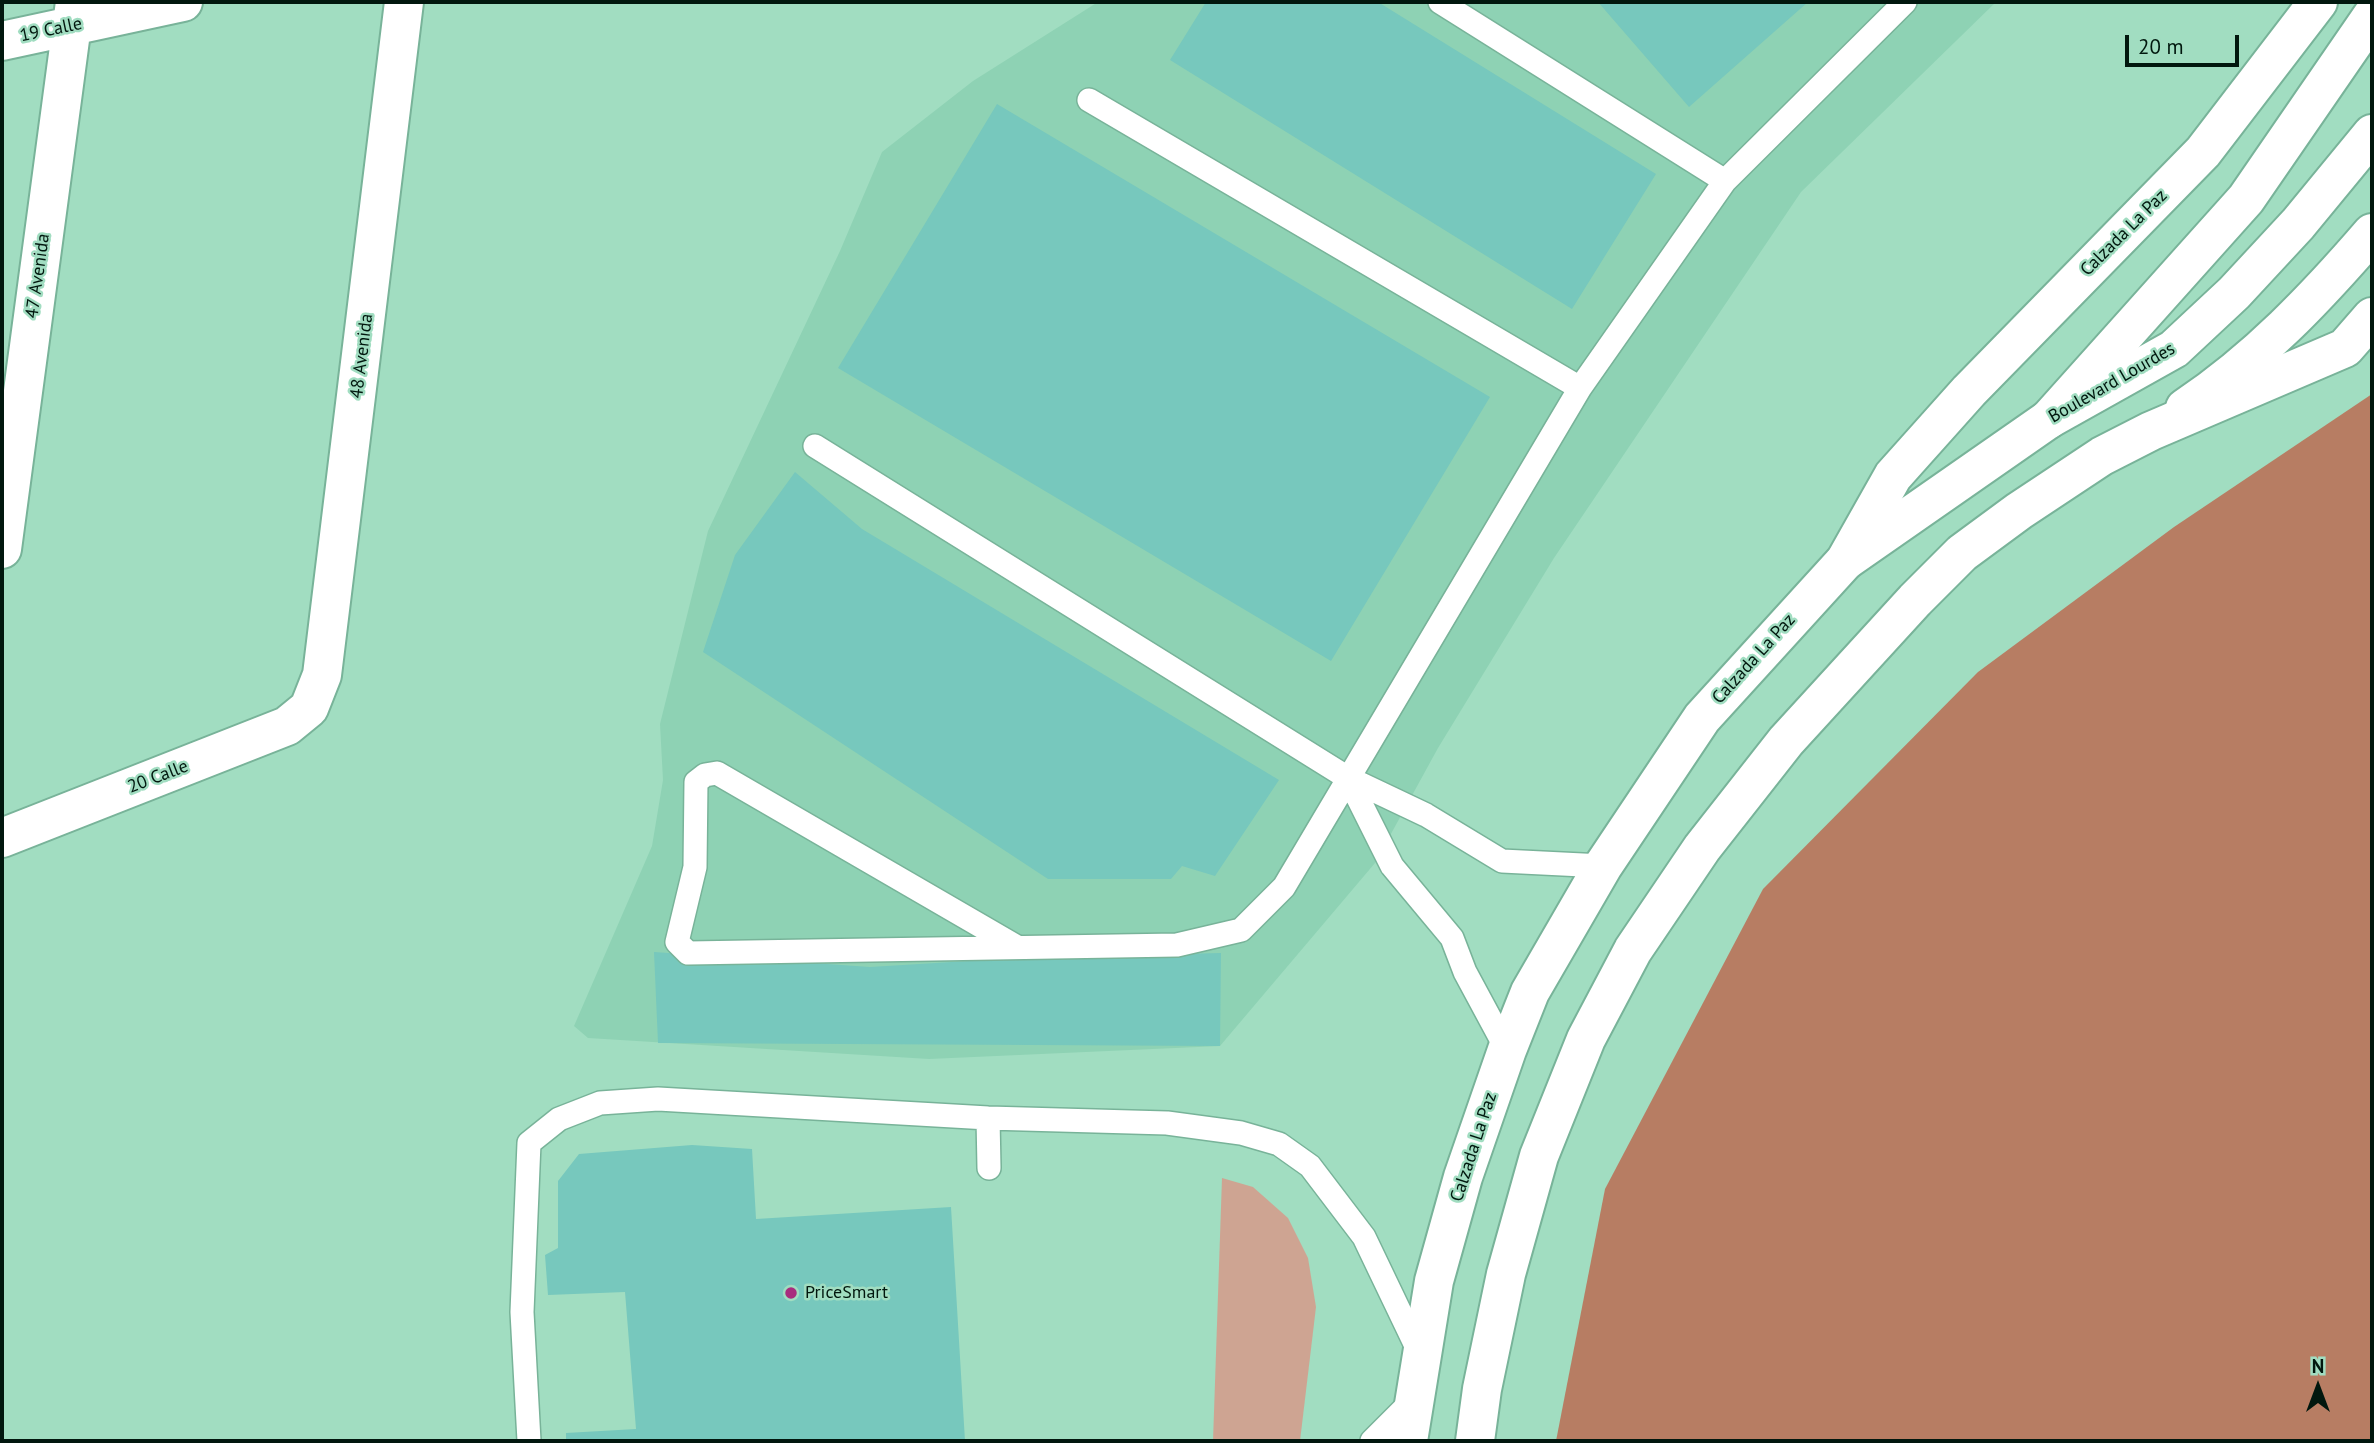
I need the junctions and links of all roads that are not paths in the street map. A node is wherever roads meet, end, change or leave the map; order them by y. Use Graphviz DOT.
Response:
graph roads {
  1 [pos="183,2"];
  2 [pos="404,2"];
  3 [pos="1440,2"];
  4 [pos="1905,2"];
  5 [pos="2318,2"];
  6 [pos="73,14"];
  7 [pos="2372,16"];
  8 [pos="2,41"];
  9 [pos="1089,100"];
  10 [pos="2372,134"];
  11 [pos="1725,181"];
  12 [pos="2372,233"];
  13 [pos="2372,317"];
  14 [pos="1580,388"];
  15 [pos="2049,419"];
  16 [pos="2151,432"];
  17 [pos="815,446"];
  18 [pos="2,549"];
  19 [pos="1845,561"];
  20 [pos="309,708"];
  21 [pos="1348,778"];
  22 [pos="2,838"];
  23 [pos="1603,866"];
  24 [pos="1017,947"];
  25 [pos="1507,1050"];
  26 [pos="988,1118"];
  27 [pos="989,1168"];
  28 [pos="1421,1355"];
  29 [pos="1414,1399"];
  30 [pos="529,1441"];
  31 [pos="1372,1441"];
  32 [pos="1408,1441"];
  33 [pos="1475,1441"];
  1 -- 6 [label="main road, 19 Calle"];
  2 -- 20 [label="main road, 48 Avenida"];
  3 -- 11 [label="lane"];
  4 -- 11 [label="lane"];
  5 -- 19 [label="main road, Calzada La Paz"];
  6 -- 8 [label="main road, 19 Calle"];
  6 -- 18 [label="main road, 47 Avenida"];
  7 -- 15 [label="main road"];
  9 -- 14 [label="lane"];
  10 -- 15 [label="main road, Boulevard Lourdes"];
  11 -- 14 [label="lane"];
  12 -- 16 [label="main road"];
  13 -- 16 [label="main road"];
  14 -- 21 [label="lane"];
  15 -- 19 [label="main road, Boulevard Lourdes"];
  16 -- 33 [label="main road"];
  17 -- 21 [label="lane"];
  19 -- 23 [label="main road, Calzada La Paz"];
  20 -- 22 [label="main road, 20 Calle"];
  21 -- 23 [label="lane"];
  21 -- 24 [label="lane"];
  21 -- 25 [label="lane"];
  23 -- 25 [label="main road, Calzada La Paz"];
  24 -- 24 [label="lane"];
  25 -- 28 [label="main road, Calzada La Paz"];
  26 -- 27 [label="lane"];
  26 -- 28 [label="lane"];
  26 -- 30 [label="lane"];
  28 -- 29 [label="main road, Calzada La Paz"];
  29 -- 31 [label="lane"];
  29 -- 32 [label="main road, Calzada La Paz"];
}
